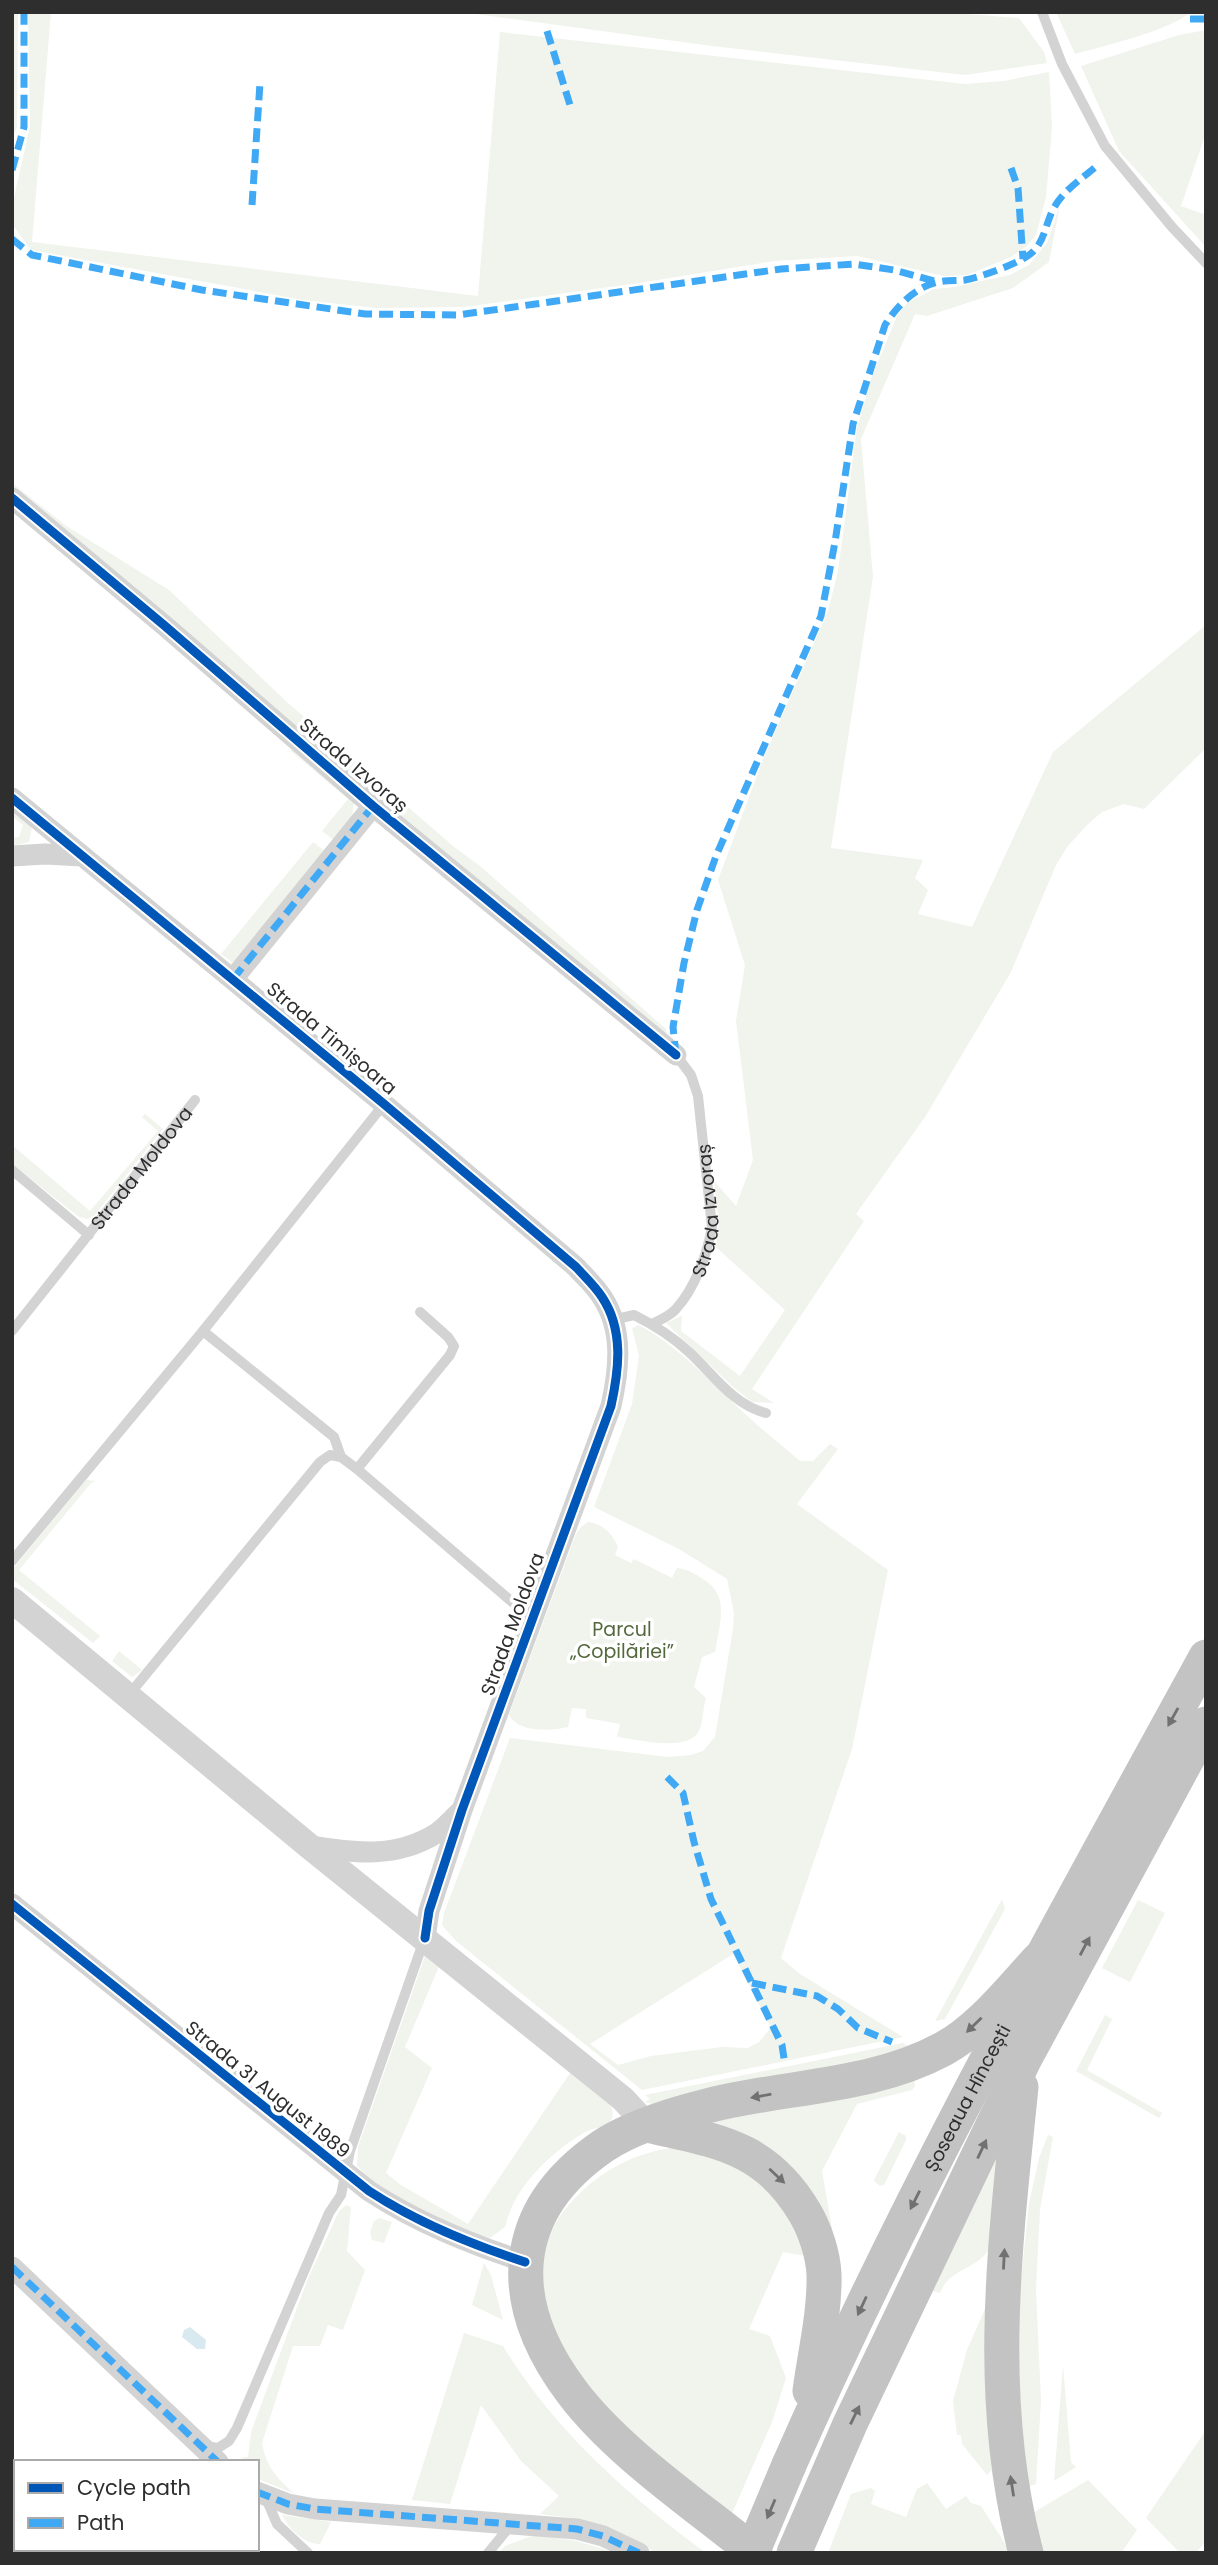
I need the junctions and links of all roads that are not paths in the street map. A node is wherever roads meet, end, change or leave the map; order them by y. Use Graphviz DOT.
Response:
graph roads {
  1 [pos="1042,12"];
  2 [pos="1206,262"];
  3 [pos="12,498"];
  4 [pos="12,798"];
  5 [pos="373,806"];
  6 [pos="12,856"];
  7 [pos="82,856"];
  8 [pos="233,979"];
  9 [pos="676,1055"];
  10 [pos="195,1100"];
  11 [pos="384,1104"];
  12 [pos="12,1170"];
  13 [pos="89,1235"];
  14 [pos="420,1312"];
  15 [pos="612,1320"];
  16 [pos="652,1324"];
  17 [pos="12,1331"];
  18 [pos="203,1331"];
  19 [pos="766,1413"];
  20 [pos="341,1457"];
  21 [pos="357,1469"];
  22 [pos="12,1561"];
  23 [pos="12,1600"];
  24 [pos="532,1619"];
  25 [pos="1206,1657"];
  26 [pos="128,1696"];
  27 [pos="1206,1724"];
  28 [pos="462,1810"];
  29 [pos="309,1846"];
  30 [pos="12,1904"];
  31 [pos="425,1938"];
  32 [pos="1040,1959"];
  33 [pos="1024,2060"];
  34 [pos="647,2125"];
  35 [pos="345,2175"];
  36 [pos="525,2262"];
  37 [pos="12,2267"];
  38 [pos="805,2430"];
  39 [pos="202,2446"];
  40 [pos="216,2460"];
  41 [pos="261,2494"];
  42 [pos="511,2524"];
  43 [pos="308,2553"];
  44 [pos="488,2553"];
  45 [pos="639,2553"];
  46 [pos="753,2553"];
  47 [pos="794,2553"];
  48 [pos="1026,2553"];
  1 -- 2 [label="lane"];
  3 -- 5 [label="street, Strada Izvoraș"];
  4 -- 7 [label="street, Strada Timișoara"];
  5 -- 8 [label="street, Strada Izvoraș"];
  5 -- 9 [label="street, Strada Izvoraș"];
  6 -- 7 [label="street"];
  7 -- 8 [label="street, Strada Timișoara"];
  8 -- 11 [label="street, Strada Timișoara"];
  9 -- 16 [label="lane, Strada Izvoraș"];
  10 -- 13 [label="lane, Strada Moldova"];
  11 -- 15 [label="street, Strada Timișoara"];
  11 -- 18 [label="lane"];
  12 -- 13 [label="lane, Strada Moldova"];
  13 -- 17 [label="lane, Strada Moldova"];
  14 -- 21 [label="lane"];
  15 -- 16 [label="lane"];
  15 -- 24 [label="street, Strada Moldova"];
  16 -- 19 [label="lane"];
  18 -- 20 [label="lane, Strada Moldova"];
  18 -- 22 [label="lane"];
  20 -- 21 [label="lane, Strada Moldova"];
  20 -- 26 [label="lane"];
  21 -- 24 [label="lane, Strada Moldova"];
  23 -- 26 [label="street"];
  24 -- 28 [label="street, Strada Moldova"];
  25 -- 32 [label="highway, Șoseaua Hîncești, one-way"];
  26 -- 29 [label="street"];
  33 -- 27 [label="highway, Șoseaua Hîncești, one-way"];
  28 -- 29 [label="street, Strada Moldova"];
  28 -- 31 [label="street, Strada Moldova"];
  29 -- 31 [label="street"];
  30 -- 35 [label="street, Strada 31 August 1989"];
  31 -- 34 [label="street"];
  31 -- 35 [label="lane, Strada 31 August 1989"];
  32 -- 34 [label="highway, one-way"];
  32 -- 38 [label="highway, Șoseaua Hîncești, one-way"];
  47 -- 33 [label="highway, Șoseaua Hîncești, one-way"];
  48 -- 33 [label="highway, one-way"];
  34 -- 36 [label="highway"];
  34 -- 38 [label="highway, one-way"];
  35 -- 36 [label="street, Strada 31 August 1989"];
  35 -- 39 [label="lane, Strada 31 August 1989"];
  36 -- 46 [label="highway"];
  37 -- 39 [label="street"];
  38 -- 46 [label="highway, Șoseaua Hîncești, one-way, bridge"];
  39 -- 40 [label="street"];
  41 -- 42 [label="street"];
  41 -- 43 [label="lane"];
  42 -- 44 [label="lane"];
  42 -- 45 [label="street"];
}
